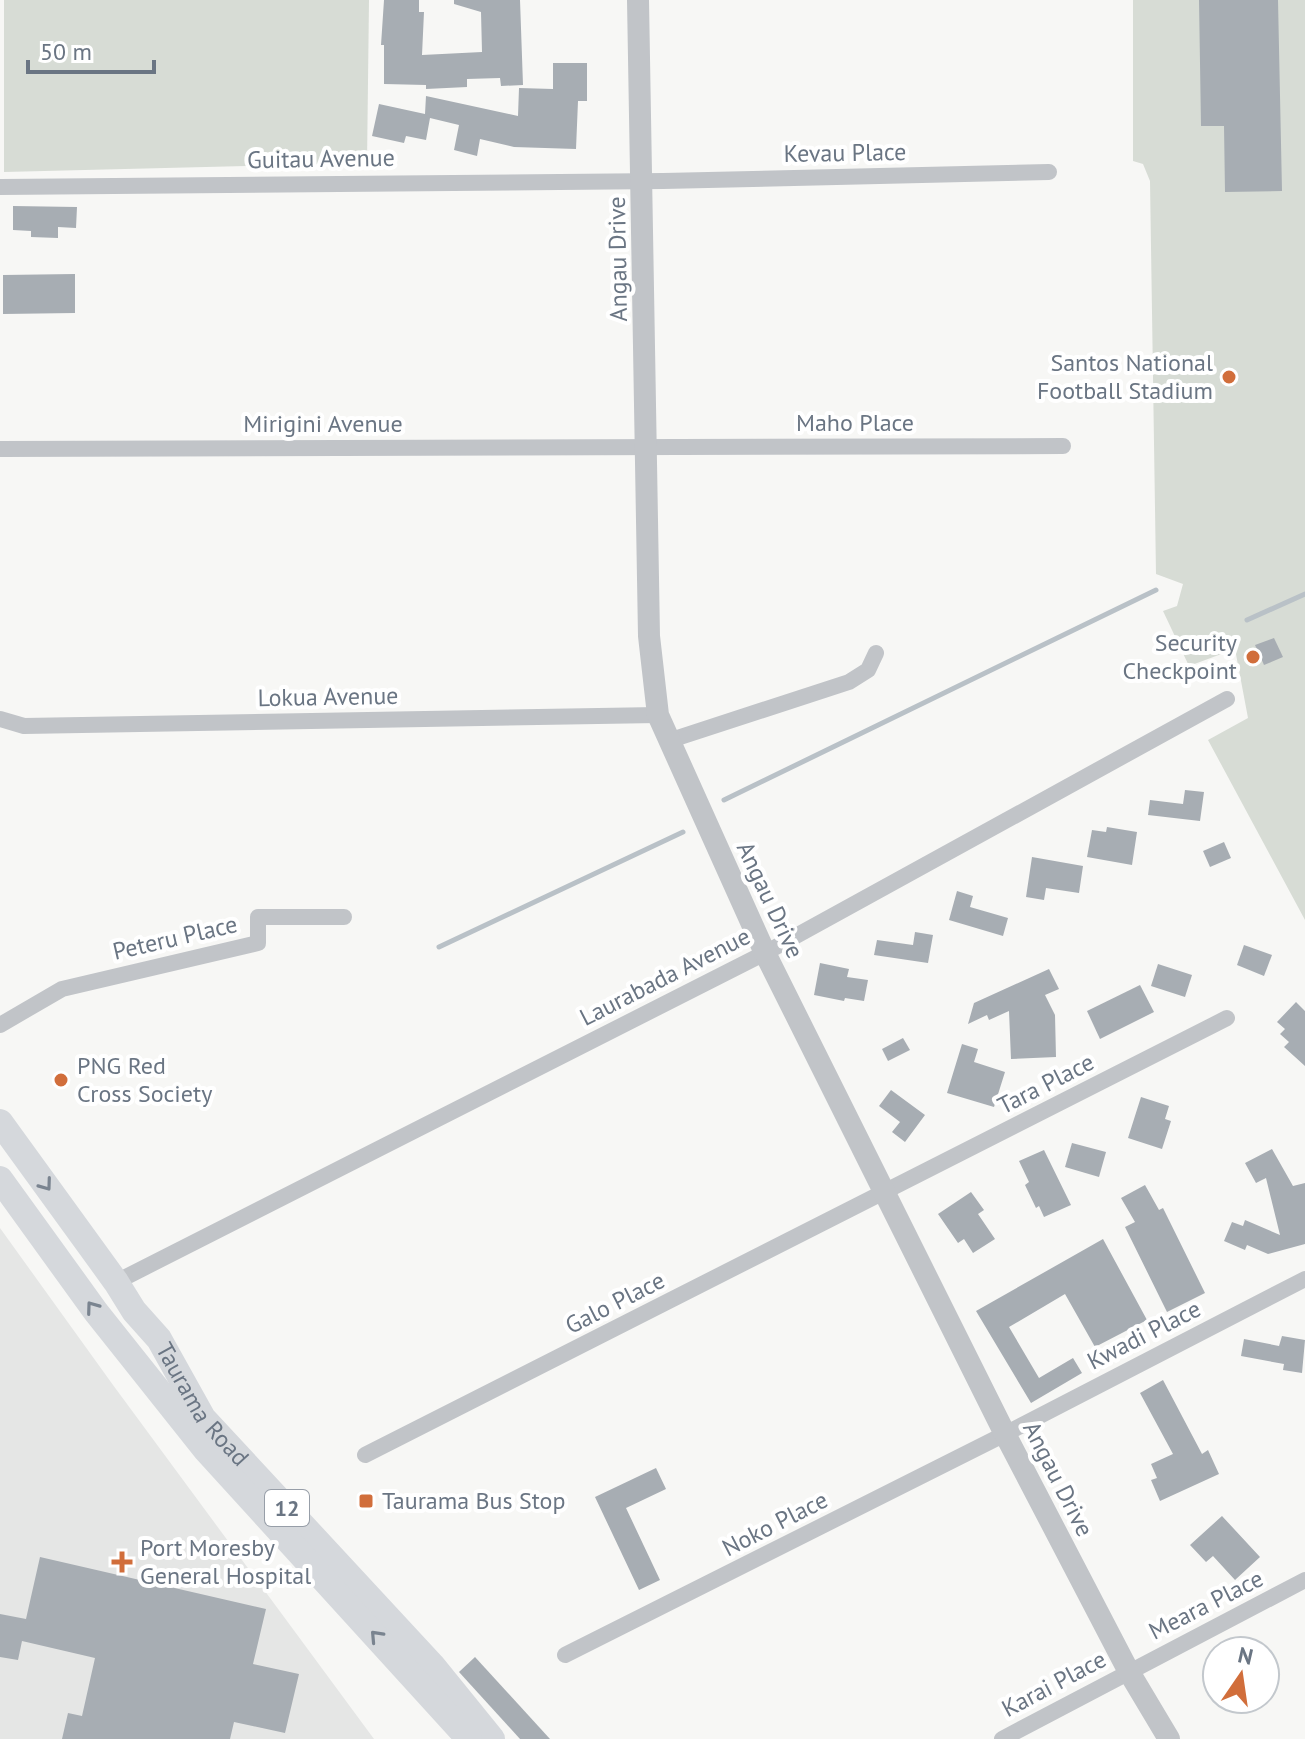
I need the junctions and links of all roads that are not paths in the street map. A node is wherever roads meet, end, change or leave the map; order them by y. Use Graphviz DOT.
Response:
graph roads {
  1 [pos="638,0"];
  2 [pos="1049,172"];
  3 [pos="642,180"];
  4 [pos="0,187"];
  5 [pos="1063,446"];
  6 [pos="647,448"];
  7 [pos="0,449"];
  8 [pos="876,653"];
  9 [pos="1227,699"];
  10 [pos="658,715"];
  11 [pos="0,719"];
  12 [pos="668,741"];
  13 [pos="344,917"];
  14 [pos="765,953"];
  15 [pos="1227,1018"];
  16 [pos="0,1025"];
  17 [pos="0,1122"];
  18 [pos="0,1179"];
  19 [pos="887,1192"];
  20 [pos="1305,1279"];
  21 [pos="116,1282"];
  22 [pos="1005,1434"];
  23 [pos="365,1455"];
  24 [pos="1305,1580"];
  25 [pos="565,1655"];
  26 [pos="1129,1672"];
  27 [pos="469,1739"];
  28 [pos="492,1739"];
  29 [pos="1002,1739"];
  30 [pos="1169,1739"];
  1 -- 3 [label="street, Angau Drive"];
  2 -- 3 [label="street, Kevau Place"];
  3 -- 4 [label="street, Guitau Avenue"];
  3 -- 6 [label="street, Angau Drive"];
  5 -- 6 [label="street, Maho Place"];
  6 -- 7 [label="street, Mirigini Avenue"];
  6 -- 10 [label="street, Angau Drive"];
  8 -- 12 [label="street"];
  9 -- 14 [label="street, Laurabada Avenue"];
  10 -- 11 [label="street, Lokua Avenue"];
  10 -- 12 [label="street, Angau Drive"];
  12 -- 14 [label="street, Angau Drive"];
  13 -- 16 [label="street, Peteru Place"];
  14 -- 19 [label="street, Angau Drive"];
  14 -- 21 [label="street, Laurabada Avenue"];
  15 -- 19 [label="street, Tara Place"];
  17 -- 21 [label="main road, Taurama Road / 12, one-way"];
  27 -- 18 [label="main road, Taurama Road / 12, one-way"];
  19 -- 22 [label="street, Angau Drive"];
  19 -- 23 [label="street, Galo Place"];
  20 -- 22 [label="street, Kwadi Place"];
  21 -- 28 [label="main road, Taurama Road / 12"];
  22 -- 25 [label="street, Noko Place"];
  22 -- 26 [label="street, Angau Drive"];
  24 -- 26 [label="street, Meara Place"];
  26 -- 29 [label="street, Karai Place"];
  26 -- 30 [label="street, Angau Drive"];
}
